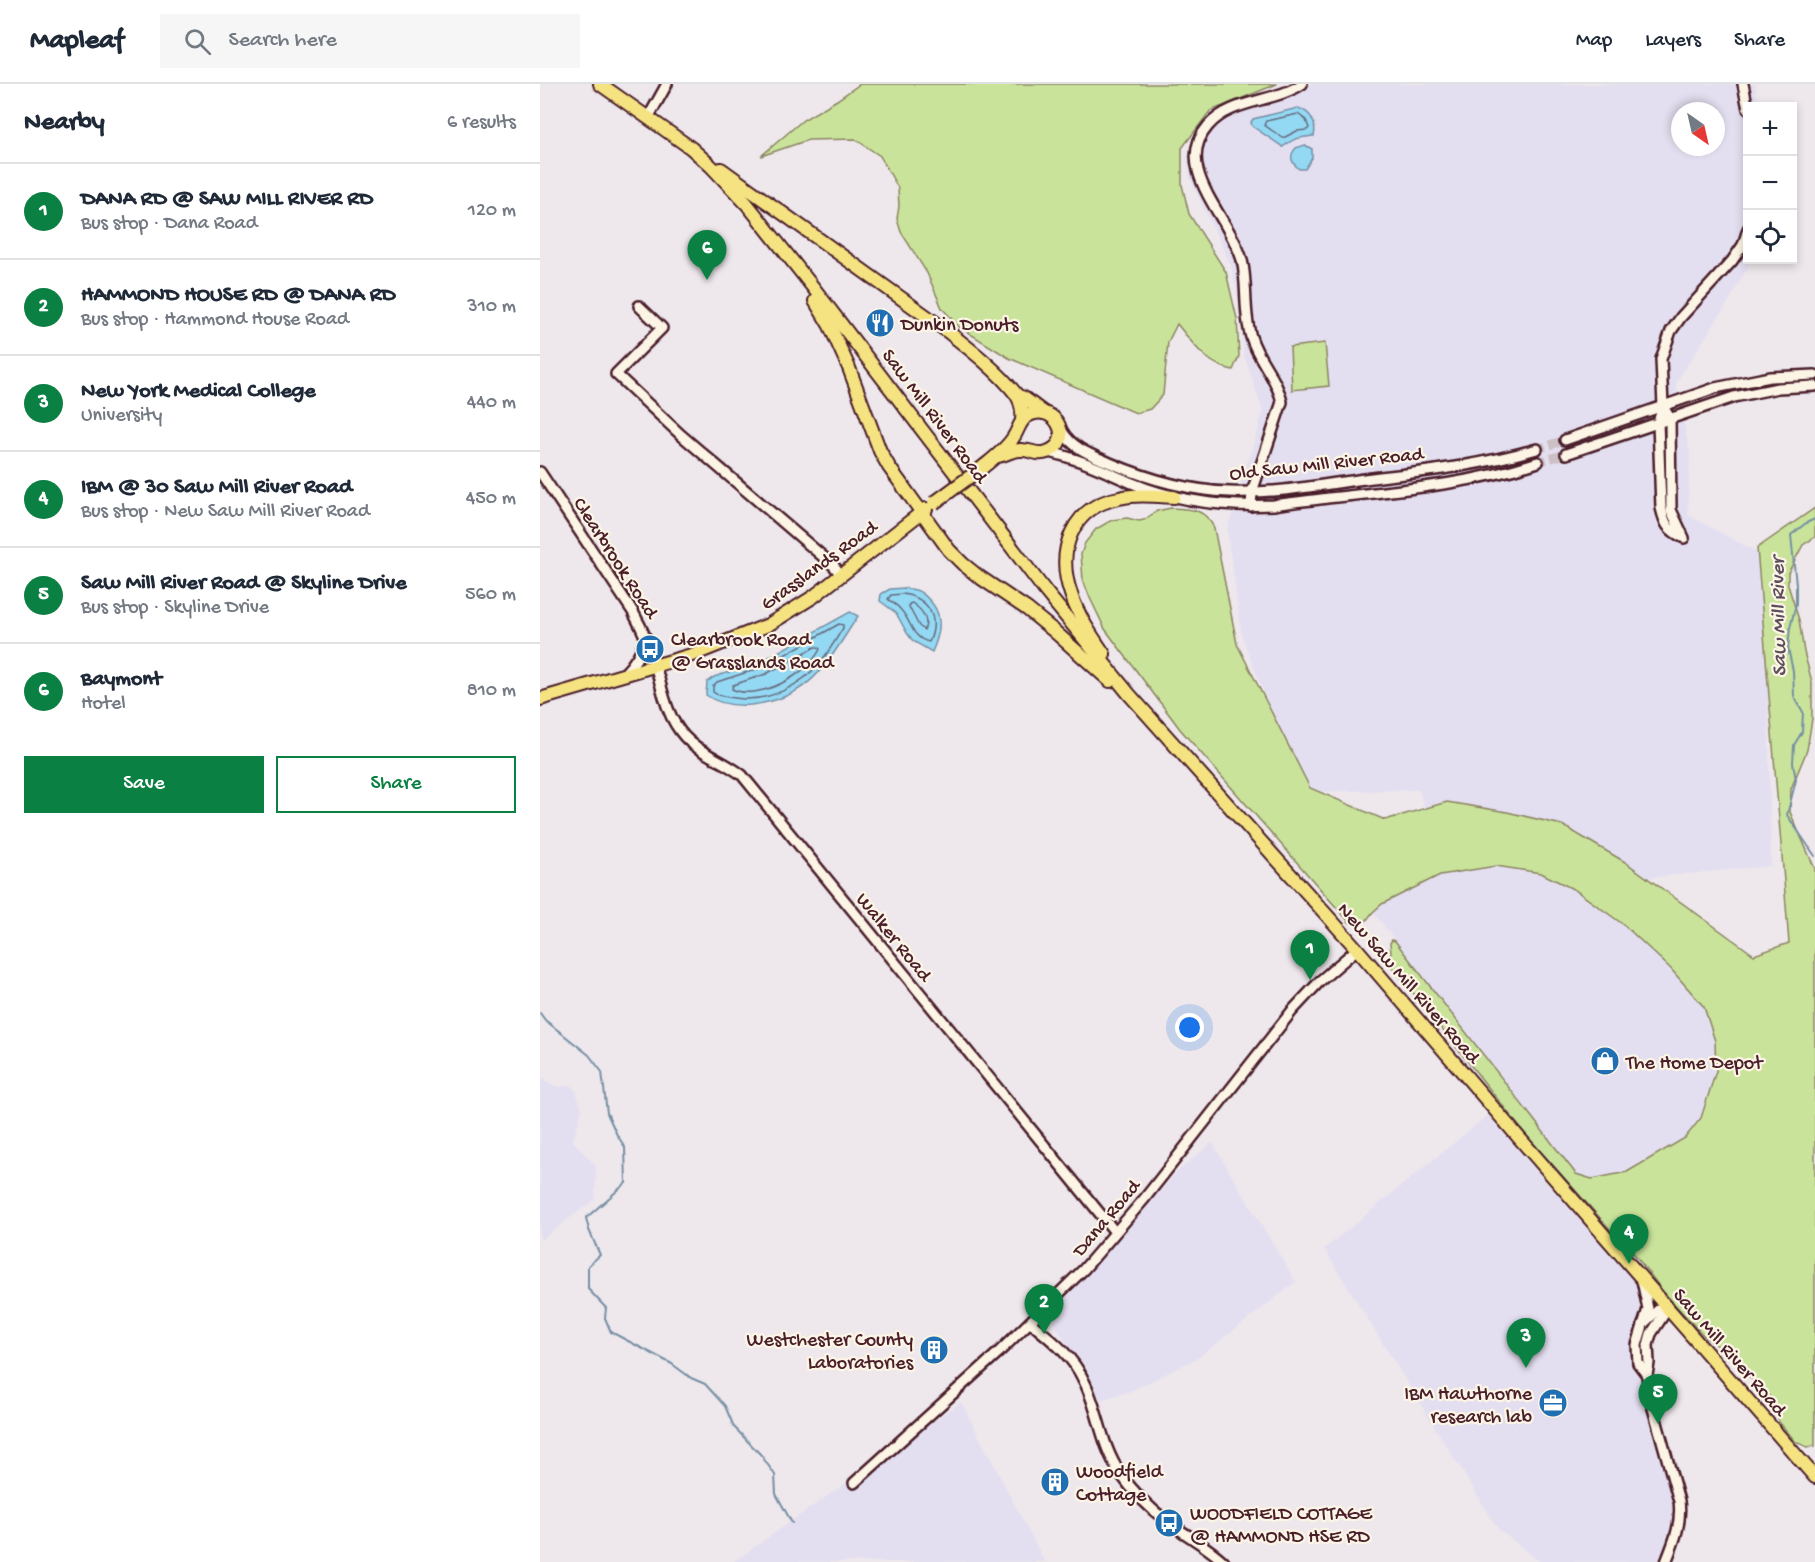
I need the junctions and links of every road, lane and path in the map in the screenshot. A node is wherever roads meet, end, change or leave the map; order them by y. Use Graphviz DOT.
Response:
graph roads {
  1 [pos="600,84"];
  2 [pos="668,84"];
  3 [pos="1302,84"];
  4 [pos="1743,84"];
  5 [pos="1747,102"];
  6 [pos="648,118"];
  7 [pos="681,140"];
  8 [pos="783,212"];
  9 [pos="759,219"];
  10 [pos="1743,244"];
  11 [pos="780,245"];
  12 [pos="639,306"];
  13 [pos="1815,375"];
  14 [pos="1815,386"];
  15 [pos="1018,396"];
  16 [pos="1663,407"];
  17 [pos="1044,413"];
  18 [pos="1670,418"];
  19 [pos="1658,422"];
  20 [pos="1019,426"];
  21 [pos="1062,431"];
  22 [pos="1565,440"];
  23 [pos="1537,449"];
  24 [pos="1029,450"];
  25 [pos="1049,452"];
  26 [pos="1566,454"];
  27 [pos="998,456"];
  28 [pos="1538,462"];
  29 [pos="540,472"];
  30 [pos="1252,492"];
  31 [pos="1174,497"];
  32 [pos="1251,507"];
  33 [pos="922,512"];
  34 [pos="841,575"];
  35 [pos="646,638"];
  36 [pos="656,666"];
  37 [pos="624,675"];
  38 [pos="540,699"];
  39 [pos="1146,714"];
  40 [pos="1357,949"];
  41 [pos="1115,1232"];
  42 [pos="1641,1278"];
  43 [pos="1668,1308"];
  44 [pos="1030,1322"];
  45 [pos="1643,1324"];
  46 [pos="1647,1375"];
  47 [pos="1815,1477"];
  48 [pos="854,1483"];
  49 [pos="1224,1562"];
  50 [pos="1666,1562"];
  1 -- 6 [label="main road, Saw Mill River Road"];
  2 -- 6 [label="street"];
  3 -- 30 [label="street"];
  4 -- 5 [label="street"];
  6 -- 7 [label="main road, Saw Mill River Road"];
  7 -- 8 [label="main road, Old Saw Mill River Road"];
  7 -- 9 [label="main road, Saw Mill River Road"];
  8 -- 9 [label="main road"];
  8 -- 15 [label="main road, Old Saw Mill River Road"];
  9 -- 11 [label="main road, Saw Mill River Road"];
  10 -- 16 [label="street"];
  11 -- 33 [label="main road"];
  11 -- 39 [label="main road, Saw Mill River Road"];
  12 -- 34 [label="street"];
  13 -- 16 [label="street"];
  14 -- 18 [label="street"];
  15 -- 17 [label="main road, Old Saw Mill River Road"];
  15 -- 20 [label="main road"];
  16 -- 18 [label="street"];
  16 -- 19 [label="street"];
  16 -- 22 [label="street"];
  17 -- 20 [label="main road"];
  17 -- 21 [label="main road, Old Saw Mill River Road"];
  18 -- 19 [label="street"];
  18 -- 19 [label="street"];
  19 -- 26 [label="street"];
  20 -- 24 [label="main road"];
  20 -- 27 [label="main road"];
  21 -- 25 [label="main road"];
  21 -- 30 [label="street, Old Saw Mill River Road"];
  23 -- 30 [label="street, Old Saw Mill River Road"];
  24 -- 25 [label="main road, Old Saw Mill River Road"];
  24 -- 27 [label="main road, Old Saw Mill River Road"];
  25 -- 31 [label="street, Old Saw Mill River Road"];
  27 -- 33 [label="main road, Grasslands Road, bridge"];
  28 -- 32 [label="street, Old Saw Mill River Road"];
  29 -- 35 [label="street, Clearbrook Road"];
  30 -- 32 [label="street"];
  31 -- 32 [label="street, Old Saw Mill River Road"];
  31 -- 39 [label="main road"];
  33 -- 34 [label="main road, Grasslands Road"];
  33 -- 39 [label="main road"];
  34 -- 36 [label="main road, Grasslands Road"];
  35 -- 36 [label="street, Clearbrook Road"];
  35 -- 37 [label="street"];
  36 -- 37 [label="main road, Grasslands Road"];
  36 -- 41 [label="street, Walker Road"];
  37 -- 38 [label="main road, Grasslands Road"];
  39 -- 40 [label="main road, New Saw Mill River Road"];
  40 -- 41 [label="street, Dana Road"];
  40 -- 42 [label="main road, New Saw Mill River Road"];
  41 -- 44 [label="street, Dana Road"];
  42 -- 43 [label="main road, Saw Mill River Road"];
  42 -- 45 [label="street"];
  43 -- 45 [label="street"];
  43 -- 46 [label="street"];
  43 -- 47 [label="main road, Saw Mill River Road"];
  44 -- 48 [label="street, Dana Road"];
  44 -- 49 [label="street"];
  45 -- 46 [label="street"];
  46 -- 50 [label="street"];
}
